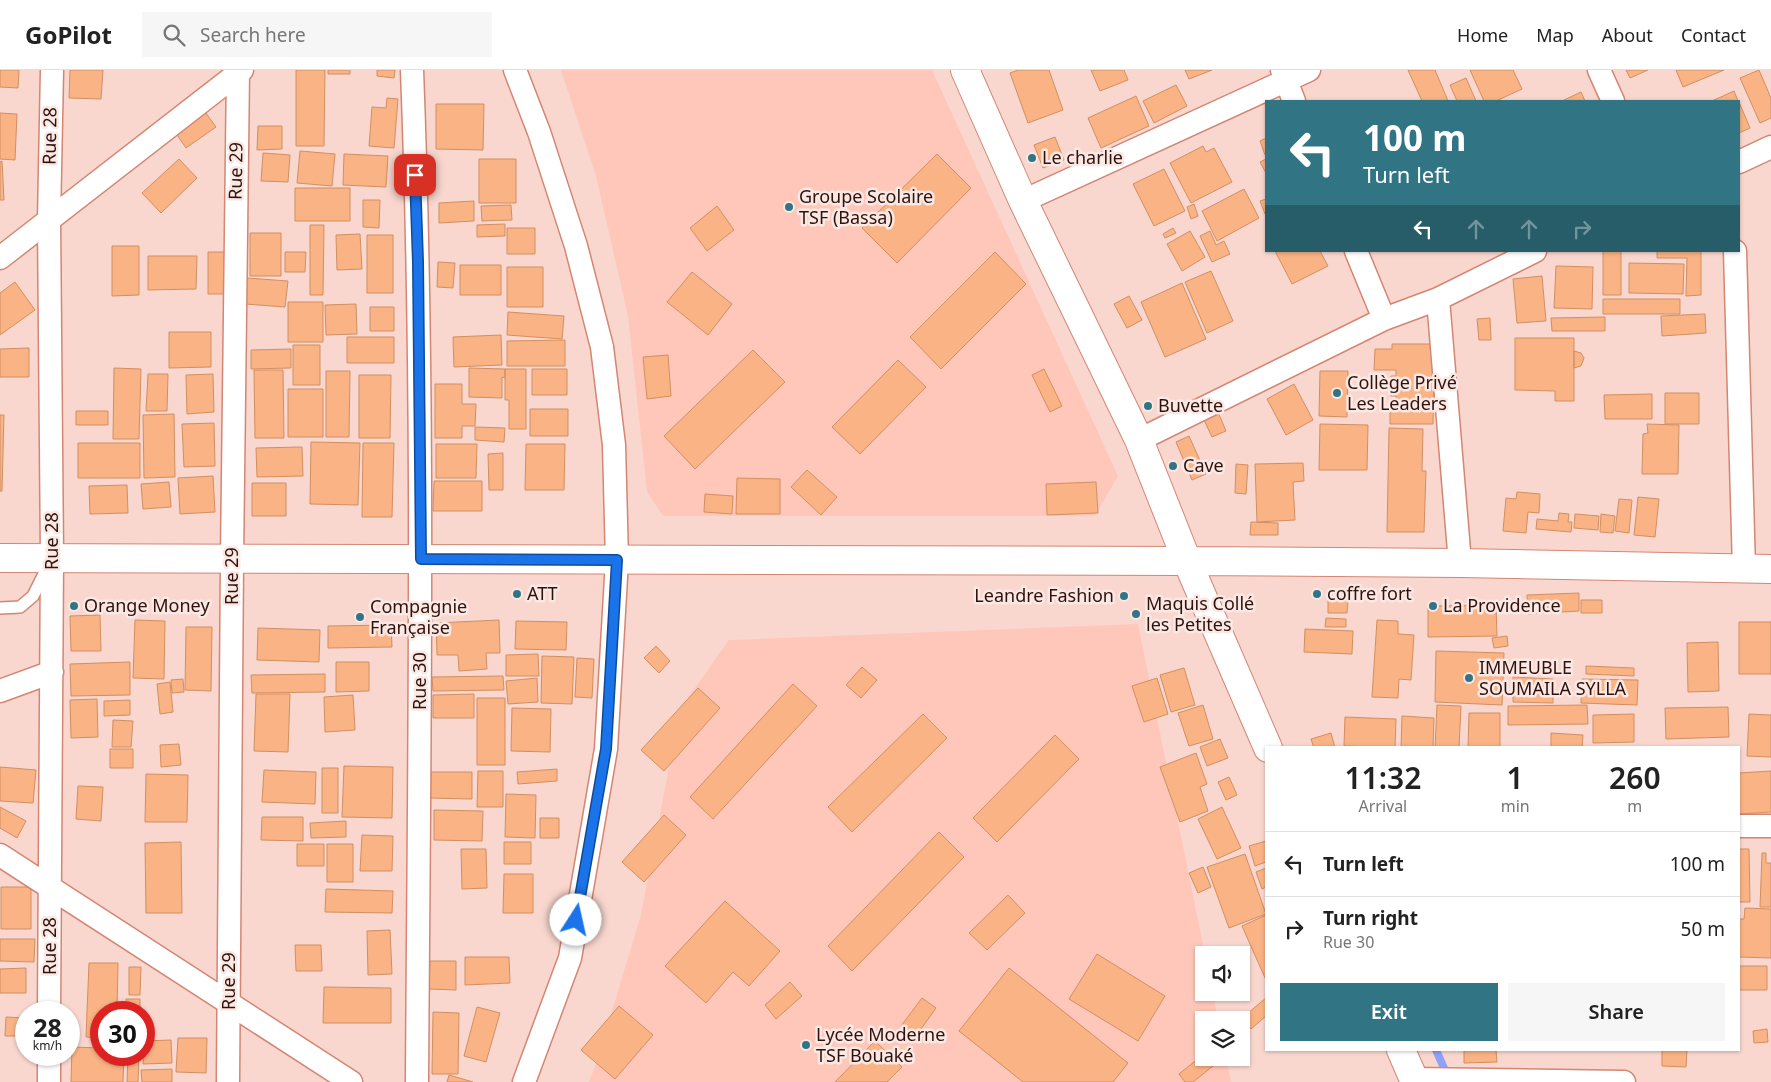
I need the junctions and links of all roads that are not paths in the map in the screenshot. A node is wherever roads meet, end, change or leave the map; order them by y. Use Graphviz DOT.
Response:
graph roads {
  1 [pos="52,70"];
  2 [pos="412,70"];
  3 [pos="515,70"];
  4 [pos="965,70"];
  5 [pos="1309,70"];
  6 [pos="1599,70"];
  7 [pos="239,71"];
  8 [pos="1284,75"];
  9 [pos="1294,100"];
  10 [pos="1613,100"];
  11 [pos="1771,147"];
  12 [pos="1740,162"];
  13 [pos="1023,201"];
  14 [pos="49,220"];
  15 [pos="1356,252"];
  16 [pos="1533,252"];
  17 [pos="1735,252"];
  18 [pos="0,258"];
  19 [pos="1438,299"];
  20 [pos="1384,319"];
  21 [pos="1139,440"];
  22 [pos="0,558"];
  23 [pos="52,558"];
  24 [pos="232,559"];
  25 [pos="421,559"];
  26 [pos="617,560"];
  27 [pos="1188,561"];
  28 [pos="1460,563"];
  29 [pos="1744,569"];
  30 [pos="1771,569"];
  31 [pos="0,608"];
  32 [pos="52,672"];
  33 [pos="0,691"];
  34 [pos="1267,746"];
  35 [pos="1740,826"];
  36 [pos="1771,826"];
  37 [pos="0,855"];
  38 [pos="50,887"];
  39 [pos="49,1001"];
  40 [pos="229,1003"];
  41 [pos="1401,1051"];
  42 [pos="49,1066"];
  43 [pos="1414,1080"];
  44 [pos="49,1082"];
  45 [pos="228,1082"];
  46 [pos="351,1082"];
  47 [pos="417,1082"];
  48 [pos="524,1082"];
  49 [pos="1624,1082"];
  1 -- 14 [label="street, Rue 28"];
  2 -- 25 [label="street, Rue 30"];
  3 -- 26 [label="street"];
  4 -- 13 [label="main road"];
  5 -- 8 [label="street"];
  6 -- 10 [label="street"];
  7 -- 14 [label="street"];
  7 -- 24 [label="street, Rue 29"];
  8 -- 9 [label="street"];
  8 -- 13 [label="street"];
  11 -- 12 [label="street"];
  13 -- 21 [label="main road"];
  14 -- 18 [label="street"];
  14 -- 23 [label="street, Rue 28"];
  15 -- 20 [label="street"];
  16 -- 19 [label="street"];
  17 -- 29 [label="street"];
  19 -- 20 [label="street"];
  19 -- 28 [label="street"];
  20 -- 21 [label="street"];
  21 -- 27 [label="main road"];
  22 -- 23 [label="main road"];
  23 -- 24 [label="main road"];
  23 -- 31 [label="lane"];
  23 -- 32 [label="street, Rue 28"];
  24 -- 25 [label="main road"];
  24 -- 40 [label="street, Rue 29"];
  25 -- 26 [label="main road"];
  25 -- 47 [label="street, Rue 30"];
  26 -- 27 [label="main road"];
  26 -- 48 [label="street"];
  27 -- 28 [label="main road"];
  27 -- 34 [label="main road"];
  28 -- 29 [label="main road"];
  29 -- 30 [label="main road"];
  32 -- 33 [label="street"];
  32 -- 38 [label="street, Rue 28"];
  35 -- 36 [label="street"];
  37 -- 38 [label="street"];
  38 -- 39 [label="street, Rue 28"];
  38 -- 40 [label="street"];
  40 -- 45 [label="street, Rue 29"];
  40 -- 46 [label="street"];
  41 -- 43 [label="main road"];
  42 -- 44 [label="street"];
  43 -- 49 [label="street"];
}
